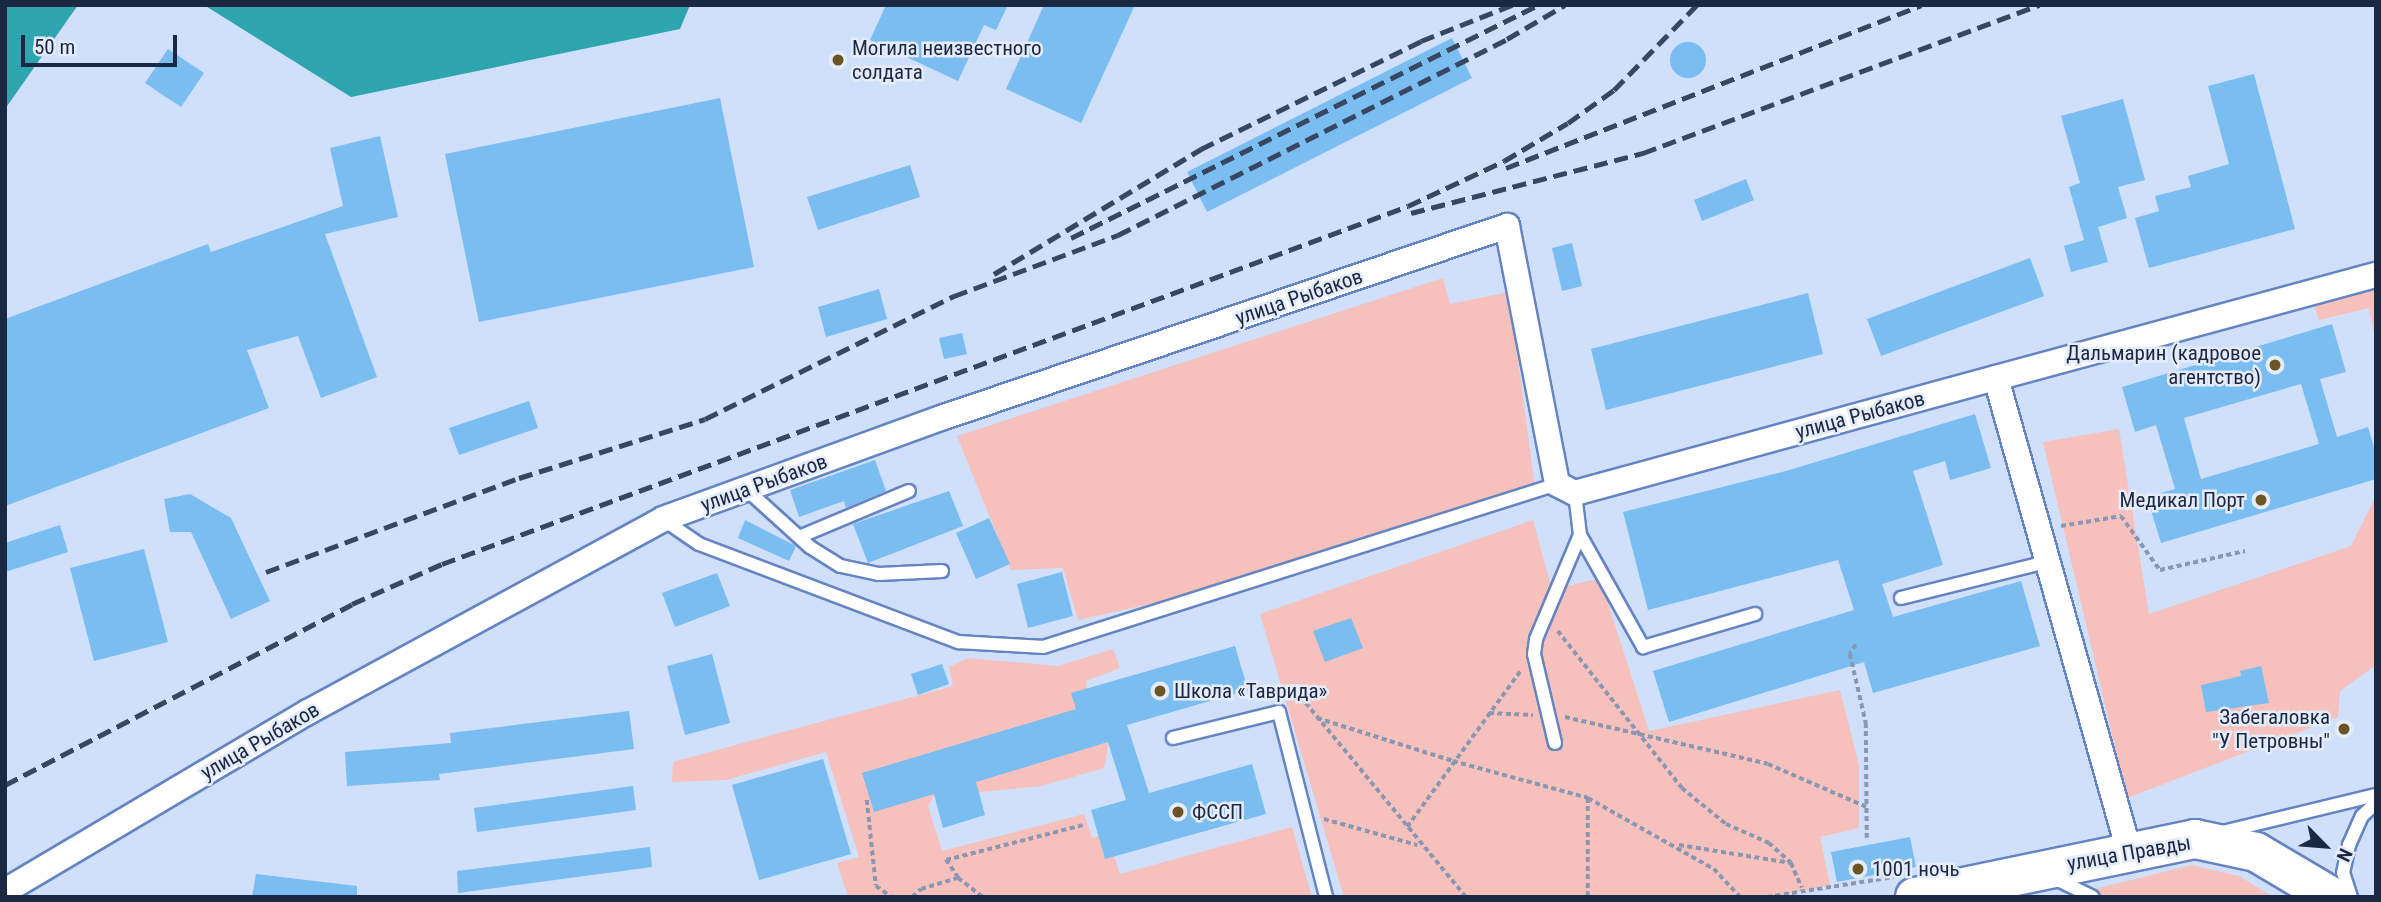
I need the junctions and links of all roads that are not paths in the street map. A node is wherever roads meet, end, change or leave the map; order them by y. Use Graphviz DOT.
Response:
graph roads {
  1 [pos="2376,275"];
  2 [pos="1996,378"];
  3 [pos="746,489"];
  4 [pos="1566,489"];
  5 [pos="909,491"];
  6 [pos="663,519"];
  7 [pos="1580,535"];
  8 [pos="799,537"];
  9 [pos="2047,562"];
  10 [pos="942,571"];
  11 [pos="1901,598"];
  12 [pos="1755,614"];
  13 [pos="1173,738"];
  14 [pos="1555,743"];
  15 [pos="2376,795"];
  16 [pos="2376,803"];
  17 [pos="2195,839"];
  18 [pos="2129,851"];
  19 [pos="2037,871"];
  20 [pos="1907,887"];
  21 [pos="1986,890"];
  22 [pos="5,891"];
  23 [pos="1326,897"];
  24 [pos="2093,897"];
  25 [pos="2332,897"];
  26 [pos="2351,897"];
  1 -- 2 [label="street, улица Рыбаков"];
  2 -- 4 [label="street, улица Рыбаков"];
  2 -- 9 [label="street"];
  3 -- 4 [label="street, улица Рыбаков"];
  3 -- 6 [label="street, улица Рыбаков"];
  3 -- 8 [label="lane"];
  4 -- 6 [label="lane"];
  4 -- 7 [label="lane"];
  5 -- 8 [label="lane"];
  6 -- 22 [label="street, улица Рыбаков"];
  7 -- 12 [label="lane"];
  7 -- 14 [label="lane"];
  8 -- 10 [label="lane"];
  9 -- 11 [label="lane"];
  9 -- 18 [label="street"];
  13 -- 23 [label="lane"];
  15 -- 17 [label="lane"];
  16 -- 26 [label="lane"];
  17 -- 18 [label="main road, улица Правды"];
  17 -- 25 [label="main road, улица Правды"];
  18 -- 19 [label="main road, улица Правды"];
  19 -- 21 [label="main road, улица Правды"];
  19 -- 24 [label="lane"];
  20 -- 21 [label="main road, улица Правды"];
}
